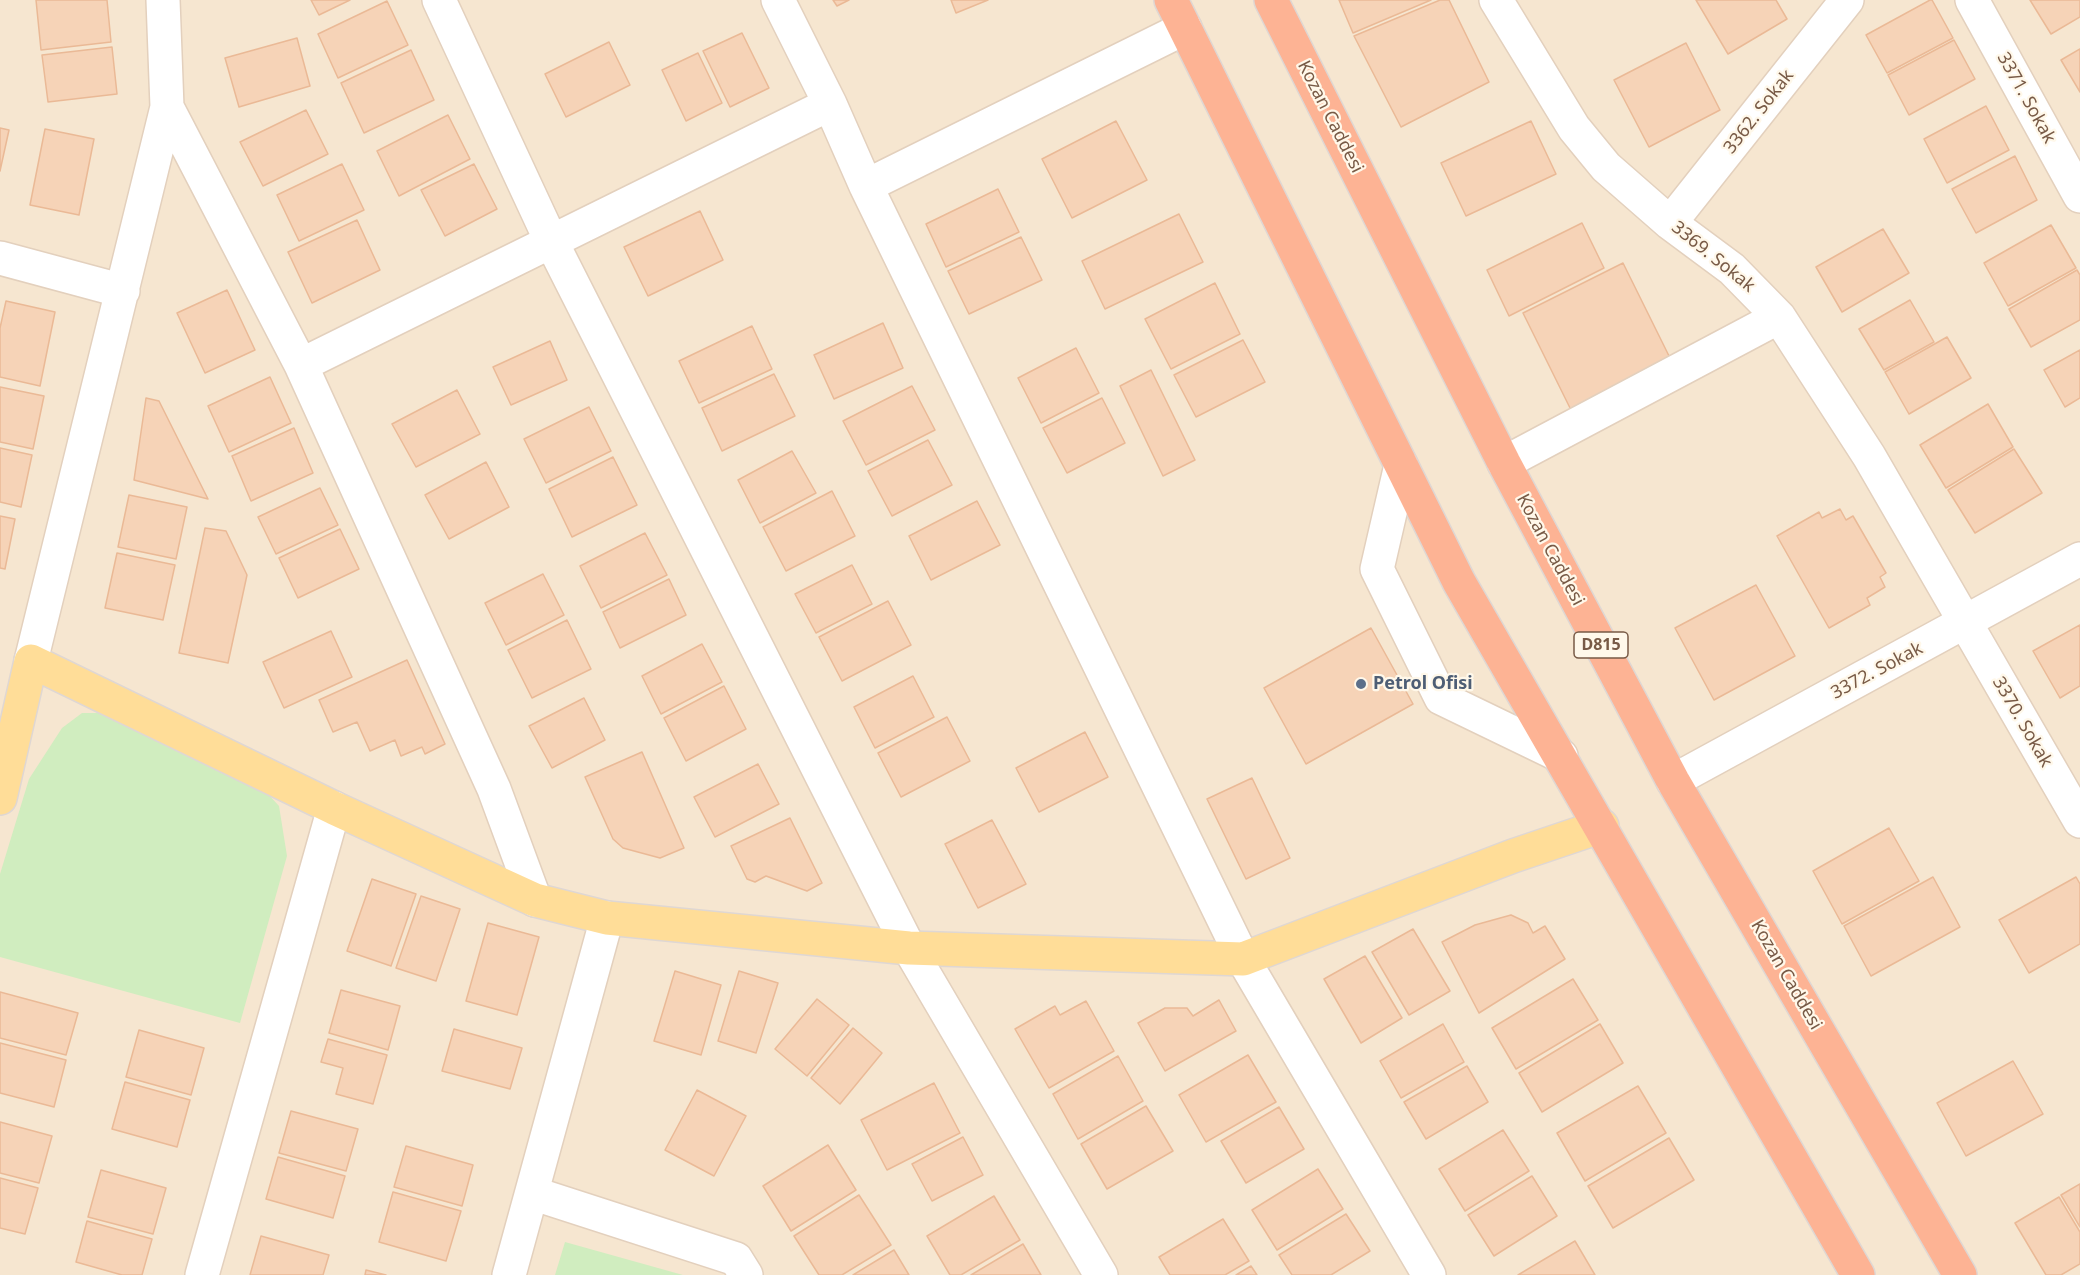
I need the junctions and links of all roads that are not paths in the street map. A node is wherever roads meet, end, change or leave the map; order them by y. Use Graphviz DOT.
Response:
graph roads {
  1 [pos="163,0"];
  2 [pos="439,0"];
  3 [pos="778,0"];
  4 [pos="1271,0"];
  5 [pos="1496,0"];
  6 [pos="1847,0"];
  7 [pos="1972,0"];
  8 [pos="1178,14"];
  9 [pos="830,104"];
  10 [pos="167,107"];
  11 [pos="866,186"];
  12 [pos="2080,196"];
  13 [pos="1670,223"];
  14 [pos="551,241"];
  15 [pos="0,258"];
  16 [pos="123,291"];
  17 [pos="1779,317"];
  18 [pos="302,365"];
  19 [pos="1504,463"];
  20 [pos="1401,465"];
  21 [pos="2080,560"];
  22 [pos="1965,624"];
  23 [pos="31,661"];
  24 [pos="1561,756"];
  25 [pos="1673,781"];
  26 [pos="0,798"];
  27 [pos="334,808"];
  28 [pos="2080,821"];
  29 [pos="1602,826"];
  30 [pos="535,900"];
  31 [pos="607,918"];
  32 [pos="909,948"];
  33 [pos="1243,959"];
  34 [pos="532,1193"];
  35 [pos="202,1275"];
  36 [pos="510,1275"];
  37 [pos="746,1275"];
  38 [pos="1101,1275"];
  39 [pos="1429,1275"];
  40 [pos="1858,1275"];
  41 [pos="1959,1275"];
  1 -- 10 [label="street"];
  2 -- 14 [label="street"];
  3 -- 9 [label="street"];
  4 -- 19 [label="highway, Kozan Caddesi / D815"];
  5 -- 13 [label="street, 3369. Sokak"];
  6 -- 13 [label="street, 3362. Sokak"];
  7 -- 12 [label="street, 3371. Sokak"];
  8 -- 11 [label="street"];
  8 -- 20 [label="highway"];
  9 -- 11 [label="street"];
  9 -- 14 [label="street"];
  10 -- 16 [label="street"];
  10 -- 18 [label="street"];
  11 -- 33 [label="street"];
  13 -- 17 [label="street, 3369. Sokak"];
  14 -- 18 [label="street"];
  14 -- 32 [label="street"];
  15 -- 16 [label="street"];
  16 -- 23 [label="street"];
  17 -- 19 [label="street"];
  17 -- 22 [label="street, 3369. Sokak"];
  18 -- 30 [label="street"];
  19 -- 25 [label="highway, Kozan Caddesi / D815"];
  20 -- 24 [label="highway"];
  20 -- 24 [label="street"];
  21 -- 22 [label="street, 3372. Sokak"];
  22 -- 25 [label="street, 3372. Sokak"];
  22 -- 28 [label="street, 3370. Sokak"];
  23 -- 26 [label="main road"];
  23 -- 27 [label="main road"];
  24 -- 29 [label="highway"];
  25 -- 41 [label="highway, Kozan Caddesi / D815"];
  27 -- 30 [label="main road"];
  27 -- 35 [label="street"];
  29 -- 33 [label="main road"];
  29 -- 40 [label="highway"];
  30 -- 31 [label="main road"];
  31 -- 32 [label="main road"];
  31 -- 34 [label="street"];
  32 -- 33 [label="main road"];
  32 -- 38 [label="street"];
  33 -- 39 [label="street"];
  34 -- 36 [label="street"];
  34 -- 37 [label="street"];
}
